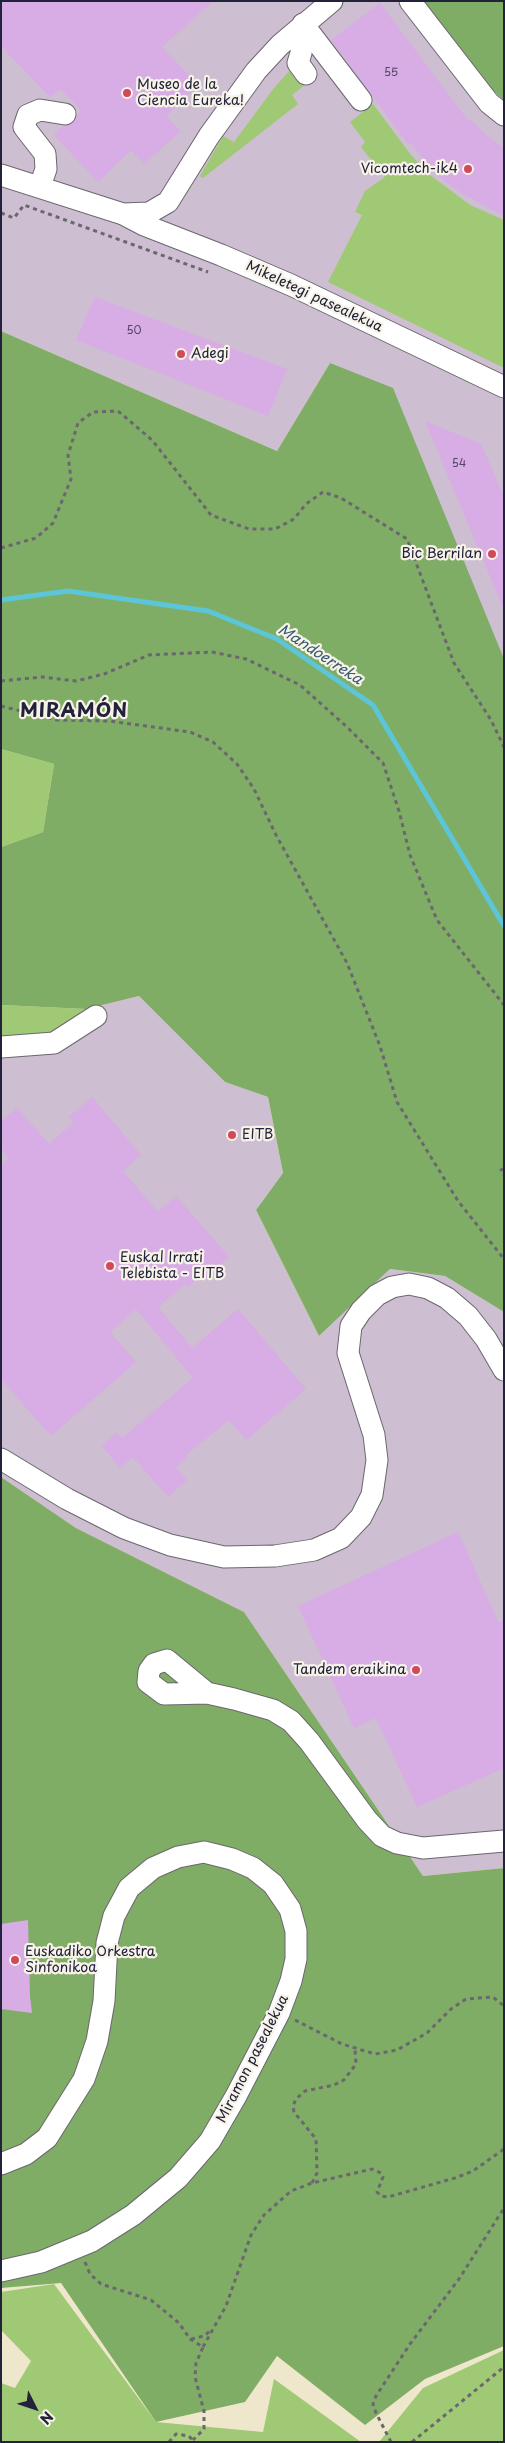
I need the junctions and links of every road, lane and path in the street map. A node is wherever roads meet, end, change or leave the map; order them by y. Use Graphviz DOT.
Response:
graph roads {
  1 [pos="332,1"];
  2 [pos="410,1"];
  3 [pos="303,24"];
  4 [pos="306,74"];
  5 [pos="362,100"];
  6 [pos="65,114"];
  7 [pos="504,115"];
  8 [pos="1,175"];
  9 [pos="40,186"];
  10 [pos="1,213"];
  11 [pos="123,214"];
  12 [pos="221,255"];
  13 [pos="504,387"];
  14 [pos="1,548"];
  15 [pos="1,681"];
  16 [pos="1,706"];
  17 [pos="504,747"];
  18 [pos="504,1005"];
  19 [pos="96,1016"];
  20 [pos="1,1047"];
  21 [pos="504,1169"];
  22 [pos="504,1175"];
  23 [pos="504,1259"];
  24 [pos="504,1370"];
  25 [pos="1,1459"];
  26 [pos="207,1693"];
  27 [pos="504,1840"];
  28 [pos="504,2006"];
  29 [pos="279,2013"];
  30 [pos="355,2049"];
  31 [pos="504,2149"];
  32 [pos="1,2164"];
  33 [pos="312,2183"];
  34 [pos="504,2208"];
  35 [pos="78,2247"];
  36 [pos="1,2270"];
  37 [pos="214,2327"];
  38 [pos="190,2339"];
  39 [pos="203,2347"];
  40 [pos="504,2367"];
  41 [pos="193,2441"];
  42 [pos="169,2442"];
  43 [pos="391,2442"];
  44 [pos="412,2442"];
  1 -- 3 [label="street, Mikeletegi pasealekua"];
  2 -- 7 [label="street"];
  3 -- 4 [label="street"];
  3 -- 5 [label="street"];
  3 -- 11 [label="street, Mikeletegi pasealekua"];
  6 -- 9 [label="street"];
  8 -- 9 [label="street, Mikeletegi pasealekua"];
  9 -- 11 [label="street, Mikeletegi pasealekua"];
  10 -- 12 [label="path"];
  11 -- 12 [label="street, Mikeletegi pasealekua"];
  12 -- 13 [label="street, Mikeletegi pasealekua"];
  14 -- 17 [label="path"];
  15 -- 18 [label="path"];
  16 -- 23 [label="path"];
  19 -- 20 [label="street"];
  21 -- 22 [label="path"];
  24 -- 25 [label="street"];
  26 -- 27 [label="street"];
  28 -- 30 [label="path"];
  29 -- 30 [label="path"];
  29 -- 32 [label="street, Miramon pasealekua"];
  29 -- 35 [label="street, Miramon pasealekua"];
  30 -- 33 [label="path"];
  31 -- 33 [label="path"];
  33 -- 37 [label="path"];
  34 -- 43 [label="path"];
  35 -- 36 [label="street, Miramon pasealekua"];
  35 -- 38 [label="path"];
  37 -- 38 [label="path"];
  37 -- 39 [label="path"];
  38 -- 39 [label="path"];
  39 -- 41 [label="path"];
  40 -- 44 [label="path"];
  41 -- 42 [label="path"];
}
